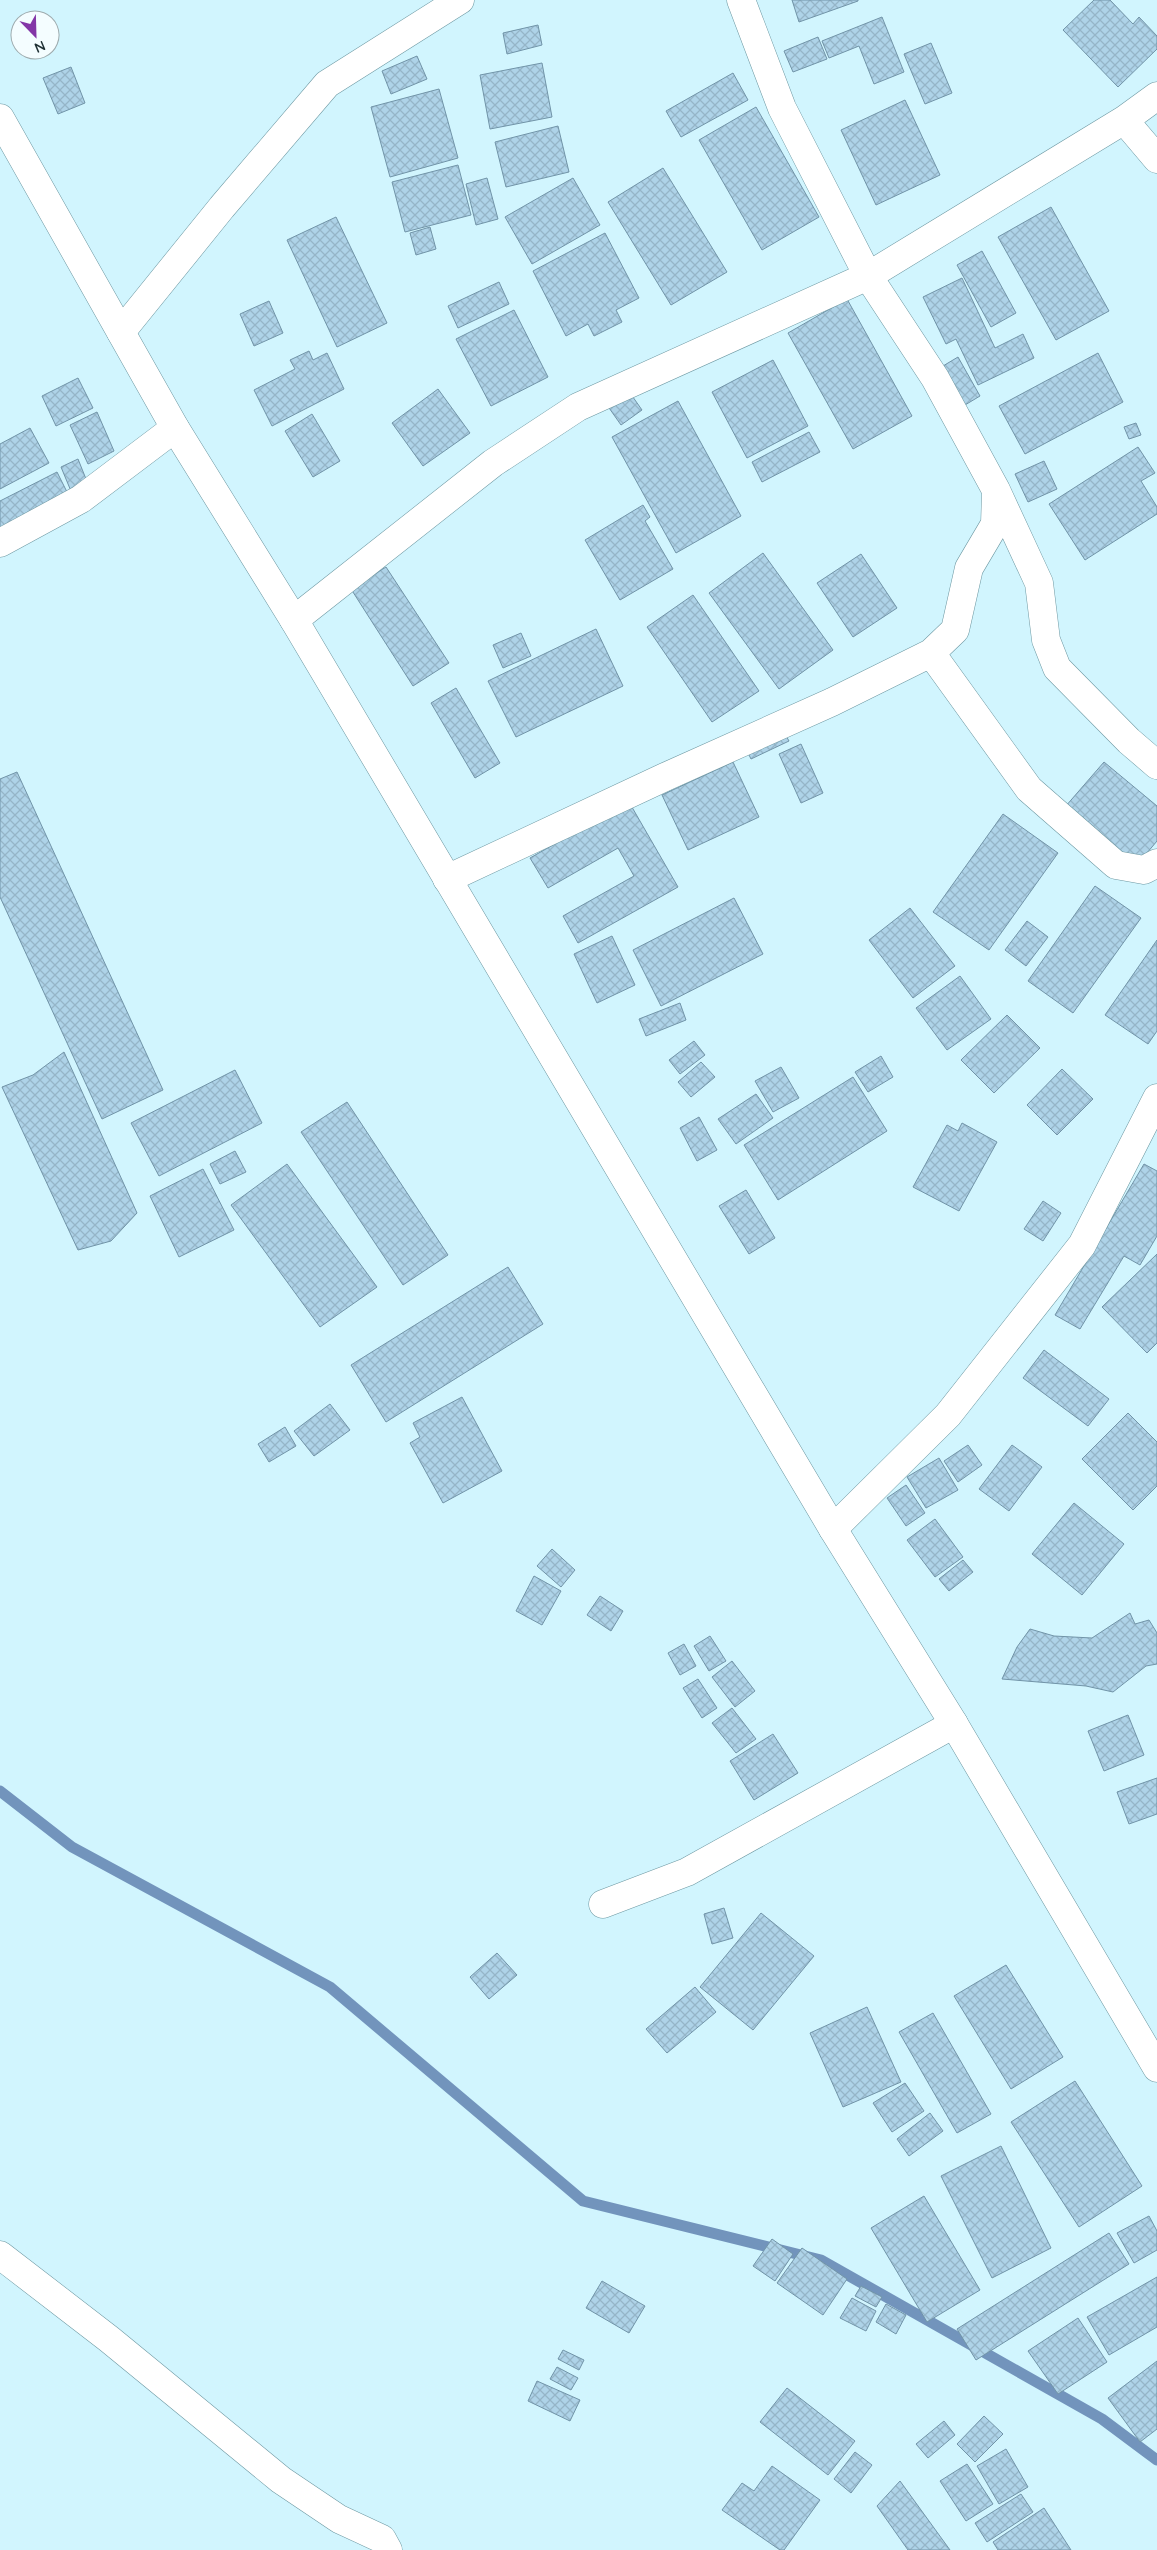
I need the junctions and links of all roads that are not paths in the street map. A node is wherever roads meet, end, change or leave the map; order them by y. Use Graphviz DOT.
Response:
graph roads {
  1 [pos="460,0"];
  2 [pos="741,0"];
  3 [pos="1157,96"];
  4 [pos="0,118"];
  5 [pos="1124,120"];
  6 [pos="1157,159"];
  7 [pos="868,276"];
  8 [pos="121,332"];
  9 [pos="175,428"];
  10 [pos="996,490"];
  11 [pos="0,542"];
  12 [pos="294,620"];
  13 [pos="931,653"];
  14 [pos="1157,764"];
  15 [pos="1157,863"];
  16 [pos="447,879"];
  17 [pos="1155,1104"];
  18 [pos="833,1529"];
  19 [pos="954,1724"];
  20 [pos="603,1904"];
  21 [pos="1157,2068"];
  22 [pos="0,2255"];
  23 [pos="388,2550"];
  1 -- 8 [label="street"];
  2 -- 7 [label="street"];
  3 -- 5 [label="street"];
  4 -- 8 [label="street"];
  5 -- 6 [label="street"];
  5 -- 7 [label="street"];
  7 -- 10 [label="street"];
  7 -- 12 [label="street"];
  8 -- 9 [label="street"];
  9 -- 11 [label="street"];
  9 -- 12 [label="street"];
  10 -- 13 [label="street"];
  10 -- 14 [label="street"];
  12 -- 16 [label="street"];
  13 -- 15 [label="street"];
  13 -- 16 [label="street"];
  16 -- 18 [label="street"];
  17 -- 18 [label="street"];
  18 -- 19 [label="street"];
  19 -- 20 [label="street"];
  19 -- 21 [label="street"];
  22 -- 23 [label="street"];
}
